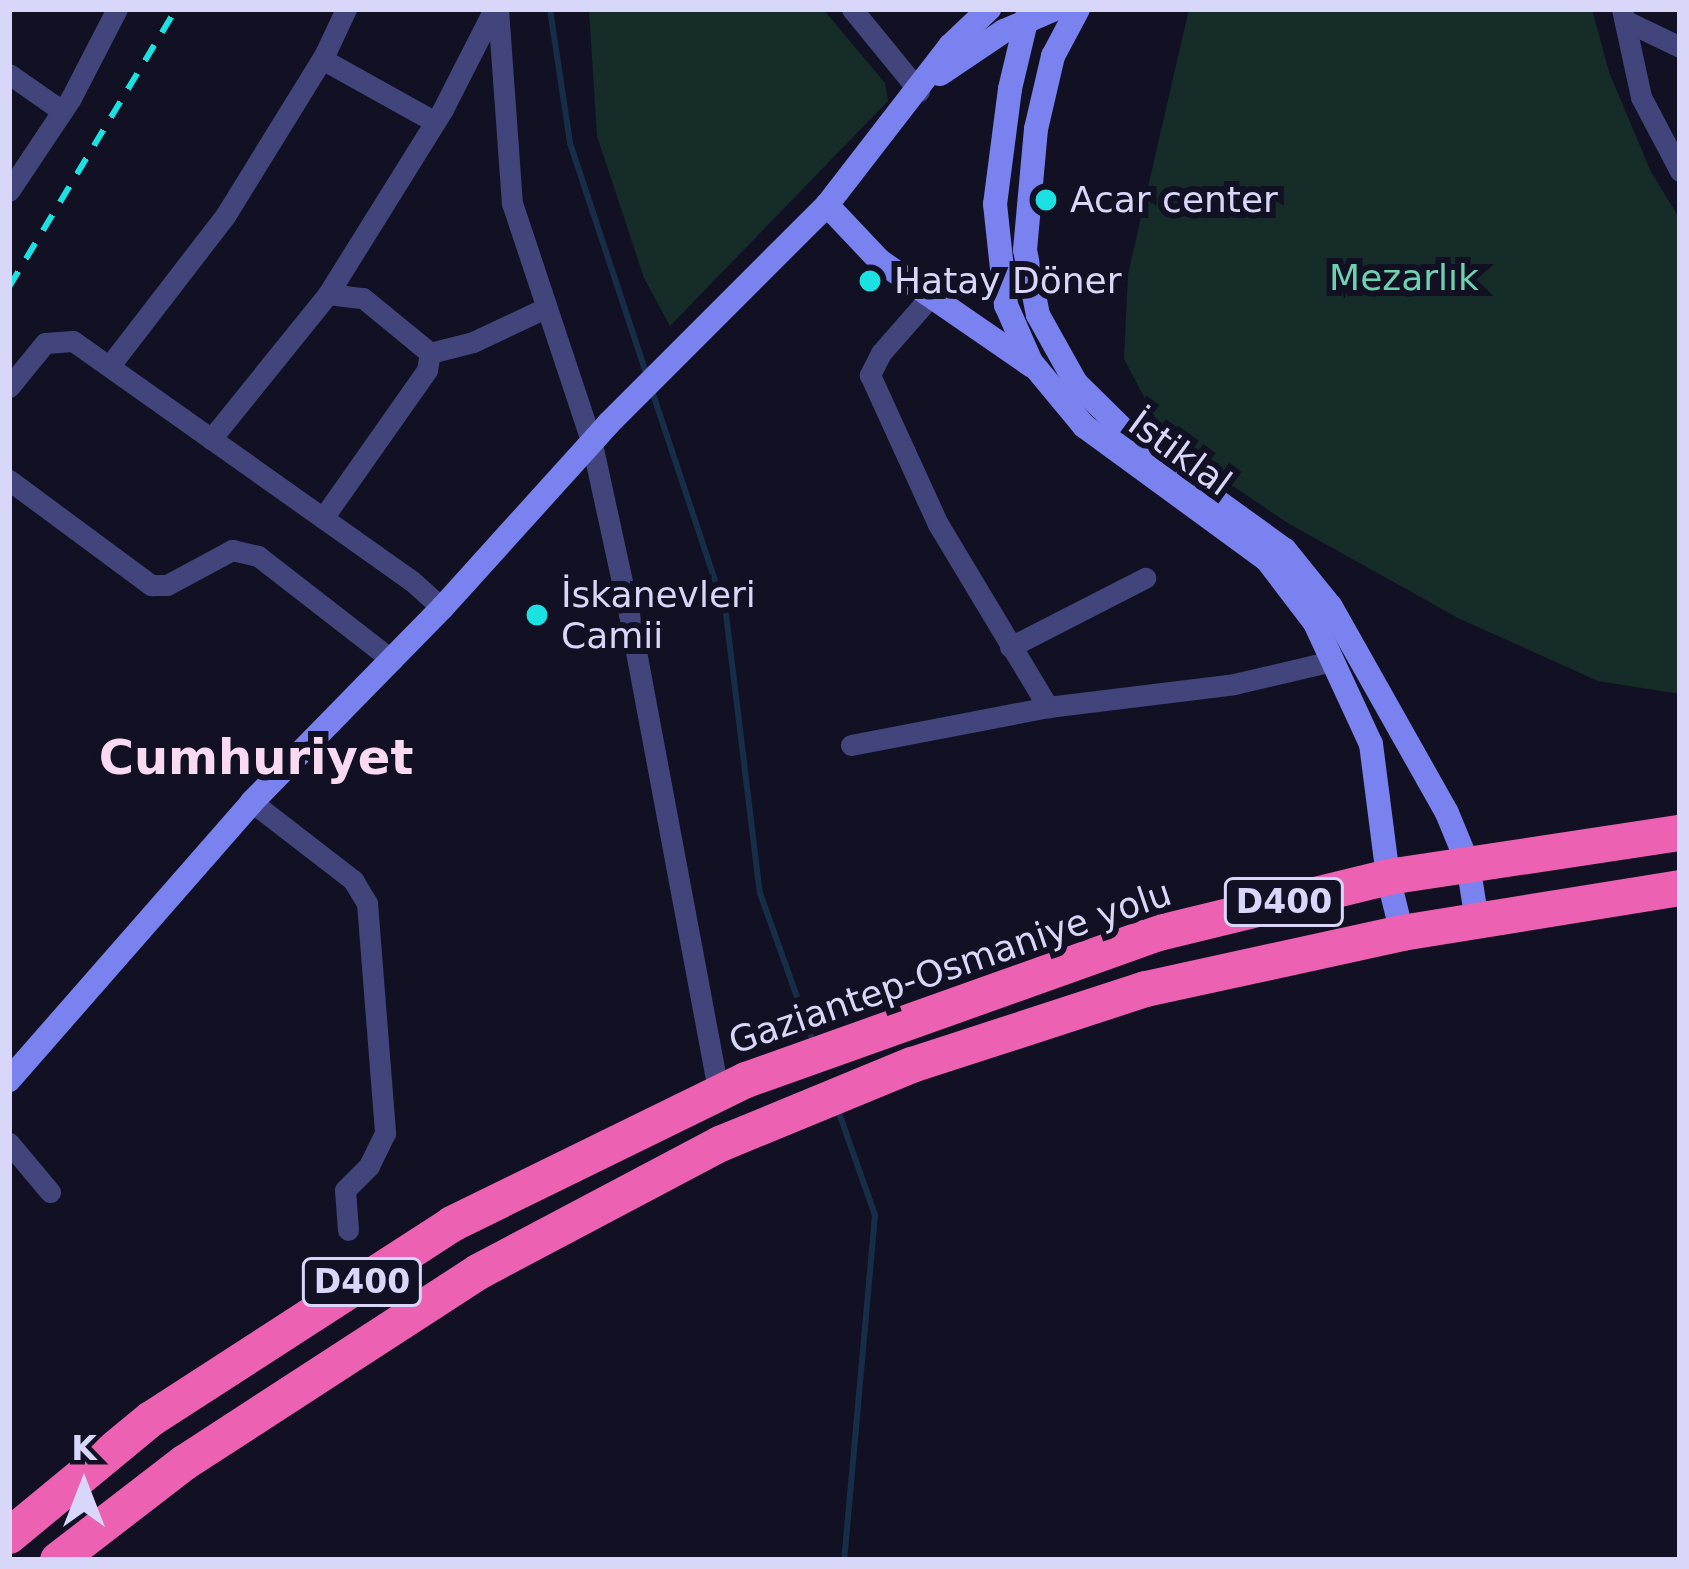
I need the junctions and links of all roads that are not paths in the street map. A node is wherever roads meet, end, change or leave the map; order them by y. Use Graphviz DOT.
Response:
graph roads {
  1 [pos="117,9"];
  2 [pos="346,9"];
  3 [pos="496,9"];
  4 [pos="852,9"];
  5 [pos="989,9"];
  6 [pos="1055,9"];
  7 [pos="1078,9"];
  8 [pos="1027,15"];
  9 [pos="1624,15"];
  10 [pos="1680,47"];
  11 [pos="322,59"];
  12 [pos="9,74"];
  13 [pos="919,91"];
  14 [pos="62,111"];
  15 [pos="435,122"];
  16 [pos="1680,171"];
  17 [pos="9,191"];
  18 [pos="827,205"];
  19 [pos="328,294"];
  20 [pos="930,297"];
  21 [pos="543,309"];
  22 [pos="430,353"];
  23 [pos="110,364"];
  24 [pos="1034,367"];
  25 [pos="9,387"];
  26 [pos="212,439"];
  27 [pos="592,444"];
  28 [pos="9,480"];
  29 [pos="323,518"];
  30 [pos="1145,578"];
  31 [pos="442,608"];
  32 [pos="1010,647"];
  33 [pos="392,660"];
  34 [pos="1333,661"];
  35 [pos="1048,707"];
  36 [pos="851,745"];
  37 [pos="252,802"];
  38 [pos="1680,833"];
  39 [pos="1468,864"];
  40 [pos="1388,877"];
  41 [pos="1680,888"];
  42 [pos="1477,921"];
  43 [pos="1402,933"];
  44 [pos="9,1080"];
  45 [pos="732,1088"];
  46 [pos="9,1143"];
  47 [pos="50,1192"];
  48 [pos="348,1230"];
  49 [pos="9,1536"];
  50 [pos="58,1560"];
  1 -- 14 [label="street"];
  2 -- 11 [label="street"];
  3 -- 15 [label="street"];
  3 -- 21 [label="street"];
  4 -- 13 [label="street"];
  5 -- 13 [label="street"];
  6 -- 8 [label="street"];
  7 -- 39 [label="street"];
  8 -- 13 [label="street"];
  8 -- 24 [label="street, İstiklal"];
  9 -- 10 [label="street"];
  9 -- 16 [label="street"];
  11 -- 15 [label="street"];
  11 -- 23 [label="street"];
  12 -- 14 [label="street"];
  13 -- 18 [label="street"];
  14 -- 17 [label="street"];
  15 -- 19 [label="street"];
  18 -- 20 [label="street"];
  18 -- 27 [label="street"];
  19 -- 22 [label="street"];
  19 -- 26 [label="street"];
  20 -- 24 [label="street"];
  20 -- 32 [label="street"];
  21 -- 22 [label="street"];
  21 -- 27 [label="street"];
  22 -- 29 [label="street"];
  23 -- 25 [label="street"];
  23 -- 26 [label="street"];
  24 -- 34 [label="street, İstiklal"];
  26 -- 29 [label="street"];
  27 -- 31 [label="street"];
  27 -- 45 [label="street"];
  28 -- 33 [label="street"];
  29 -- 31 [label="street"];
  30 -- 32 [label="street"];
  31 -- 33 [label="street"];
  32 -- 35 [label="street"];
  33 -- 37 [label="street"];
  34 -- 35 [label="street"];
  34 -- 40 [label="street, İstiklal"];
  35 -- 36 [label="street"];
  37 -- 44 [label="street"];
  37 -- 48 [label="street"];
  38 -- 39 [label="highway, Gaziantep-Osmaniye yolu / D400"];
  39 -- 40 [label="highway, Gaziantep-Osmaniye yolu / D400"];
  39 -- 42 [label="street"];
  40 -- 43 [label="street, İstiklal"];
  40 -- 45 [label="highway, Gaziantep-Osmaniye yolu / D400"];
  41 -- 42 [label="highway, D400"];
  42 -- 43 [label="highway, D400"];
  43 -- 50 [label="highway, D400"];
  45 -- 49 [label="highway, Gaziantep-Osmaniye yolu / D400"];
  46 -- 47 [label="street"];
}
